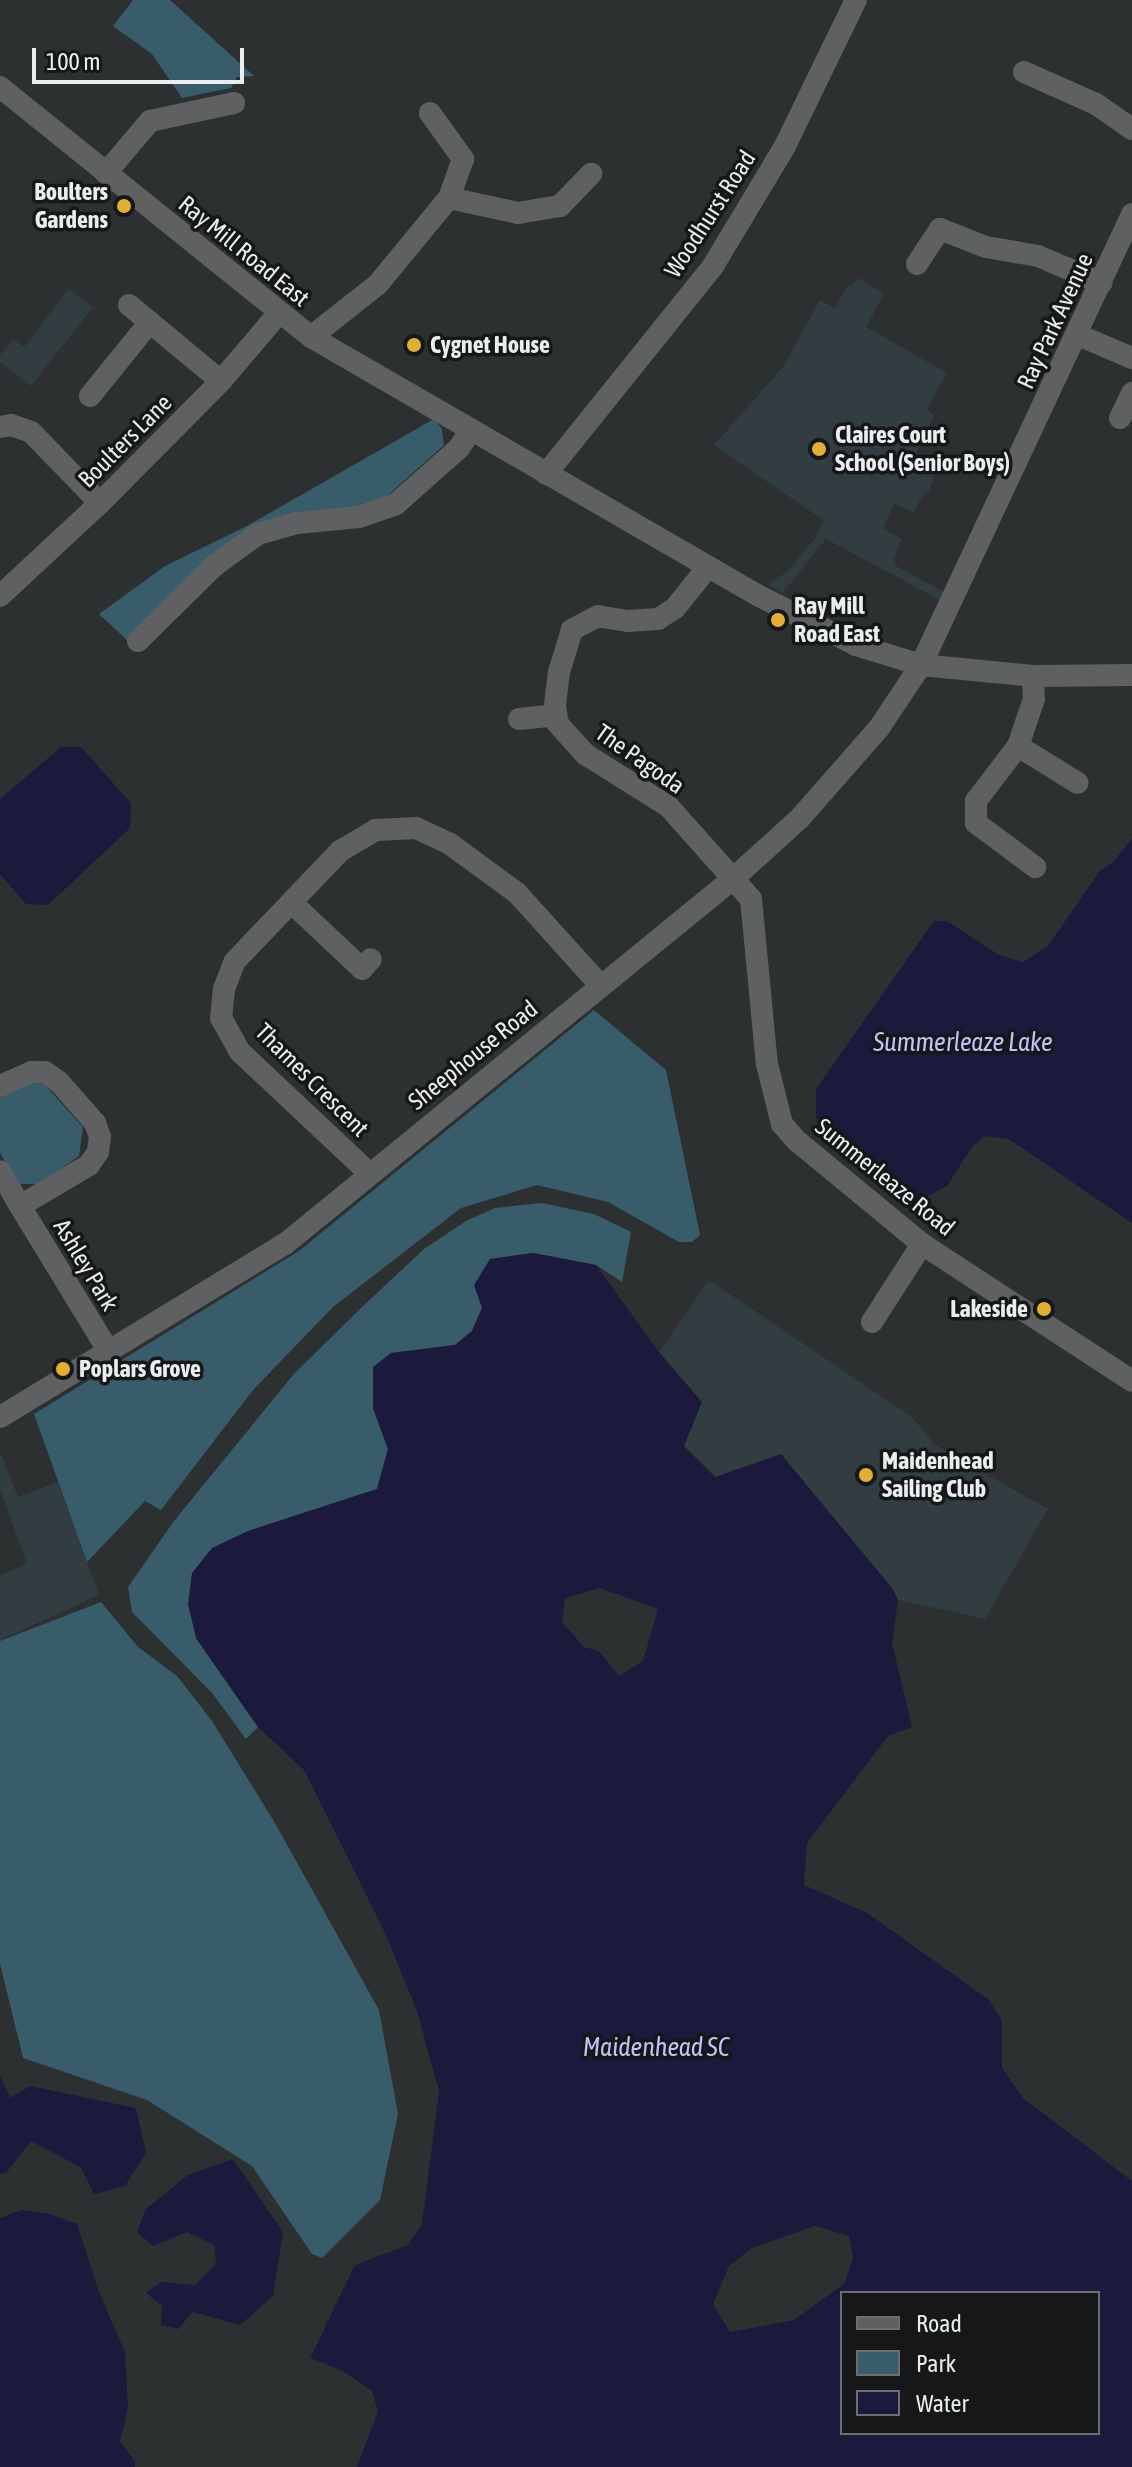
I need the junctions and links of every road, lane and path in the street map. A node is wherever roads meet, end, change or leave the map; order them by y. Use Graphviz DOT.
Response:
graph roads {
  1 [pos="856,0"];
  2 [pos="1024,72"];
  3 [pos="0,87"];
  4 [pos="234,103"];
  5 [pos="430,113"];
  6 [pos="1132,129"];
  7 [pos="106,173"];
  8 [pos="591,174"];
  9 [pos="449,198"];
  10 [pos="1132,214"];
  11 [pos="917,264"];
  12 [pos="1101,283"];
  13 [pos="129,305"];
  14 [pos="278,314"];
  15 [pos="150,322"];
  16 [pos="1078,335"];
  17 [pos="311,337"];
  18 [pos="1132,358"];
  19 [pos="221,381"];
  20 [pos="1132,393"];
  21 [pos="90,396"];
  22 [pos="1120,418"];
  23 [pos="0,427"];
  24 [pos="471,430"];
  25 [pos="546,474"];
  26 [pos="100,503"];
  27 [pos="708,567"];
  28 [pos="0,596"];
  29 [pos="153,635"];
  30 [pos="921,665"];
  31 [pos="1132,675"];
  32 [pos="1033,676"];
  33 [pos="555,715"];
  34 [pos="519,719"];
  35 [pos="1018,746"];
  36 [pos="1078,783"];
  37 [pos="1035,867"];
  38 [pos="734,878"];
  39 [pos="292,903"];
  40 [pos="367,968"];
  41 [pos="600,985"];
  42 [pos="0,1086"];
  43 [pos="0,1171"];
  44 [pos="369,1173"];
  45 [pos="20,1206"];
  46 [pos="922,1244"];
  47 [pos="872,1322"];
  48 [pos="108,1350"];
  49 [pos="1132,1381"];
  50 [pos="0,1417"];
  1 -- 25 [label="street, Woodhurst Road"];
  2 -- 6 [label="street"];
  3 -- 7 [label="street, Ray Mill Road East"];
  4 -- 7 [label="street"];
  5 -- 9 [label="street"];
  7 -- 14 [label="street, Ray Mill Road East"];
  8 -- 9 [label="street"];
  9 -- 17 [label="street"];
  10 -- 12 [label="street, Ray Park Avenue"];
  11 -- 12 [label="street"];
  12 -- 16 [label="street, Ray Park Avenue"];
  13 -- 15 [label="street"];
  14 -- 17 [label="street, Ray Mill Road East"];
  14 -- 19 [label="street, Boulters Lane"];
  15 -- 19 [label="street"];
  15 -- 21 [label="street"];
  16 -- 18 [label="street"];
  16 -- 30 [label="street, Ray Park Avenue"];
  17 -- 24 [label="street, Ray Mill Road East"];
  19 -- 26 [label="street, Boulters Lane"];
  20 -- 22 [label="street"];
  23 -- 26 [label="street"];
  24 -- 25 [label="street, Ray Mill Road East"];
  24 -- 29 [label="street"];
  25 -- 27 [label="street, Ray Mill Road East"];
  26 -- 28 [label="street, Boulters Lane"];
  27 -- 30 [label="street, Ray Mill Road East"];
  27 -- 33 [label="street"];
  30 -- 32 [label="street, Ray Mill Road East"];
  30 -- 38 [label="street, Sheephouse Road"];
  31 -- 32 [label="street, Ray Mill Road East"];
  32 -- 35 [label="street"];
  33 -- 34 [label="street"];
  33 -- 38 [label="street, The Pagoda"];
  35 -- 36 [label="street"];
  35 -- 37 [label="street"];
  38 -- 41 [label="street, Sheephouse Road"];
  38 -- 46 [label="street, Summerleaze Road"];
  39 -- 40 [label="street"];
  39 -- 41 [label="street, Thames Crescent"];
  39 -- 44 [label="street, Thames Crescent"];
  41 -- 44 [label="street, Sheephouse Road"];
  42 -- 45 [label="street, Ashley Park"];
  43 -- 45 [label="street, Ashley Park"];
  44 -- 48 [label="street, Sheephouse Road"];
  45 -- 48 [label="street, Ashley Park"];
  46 -- 47 [label="street"];
  46 -- 49 [label="street, Summerleaze Road"];
  48 -- 50 [label="street, Sheephouse Road"];
}
